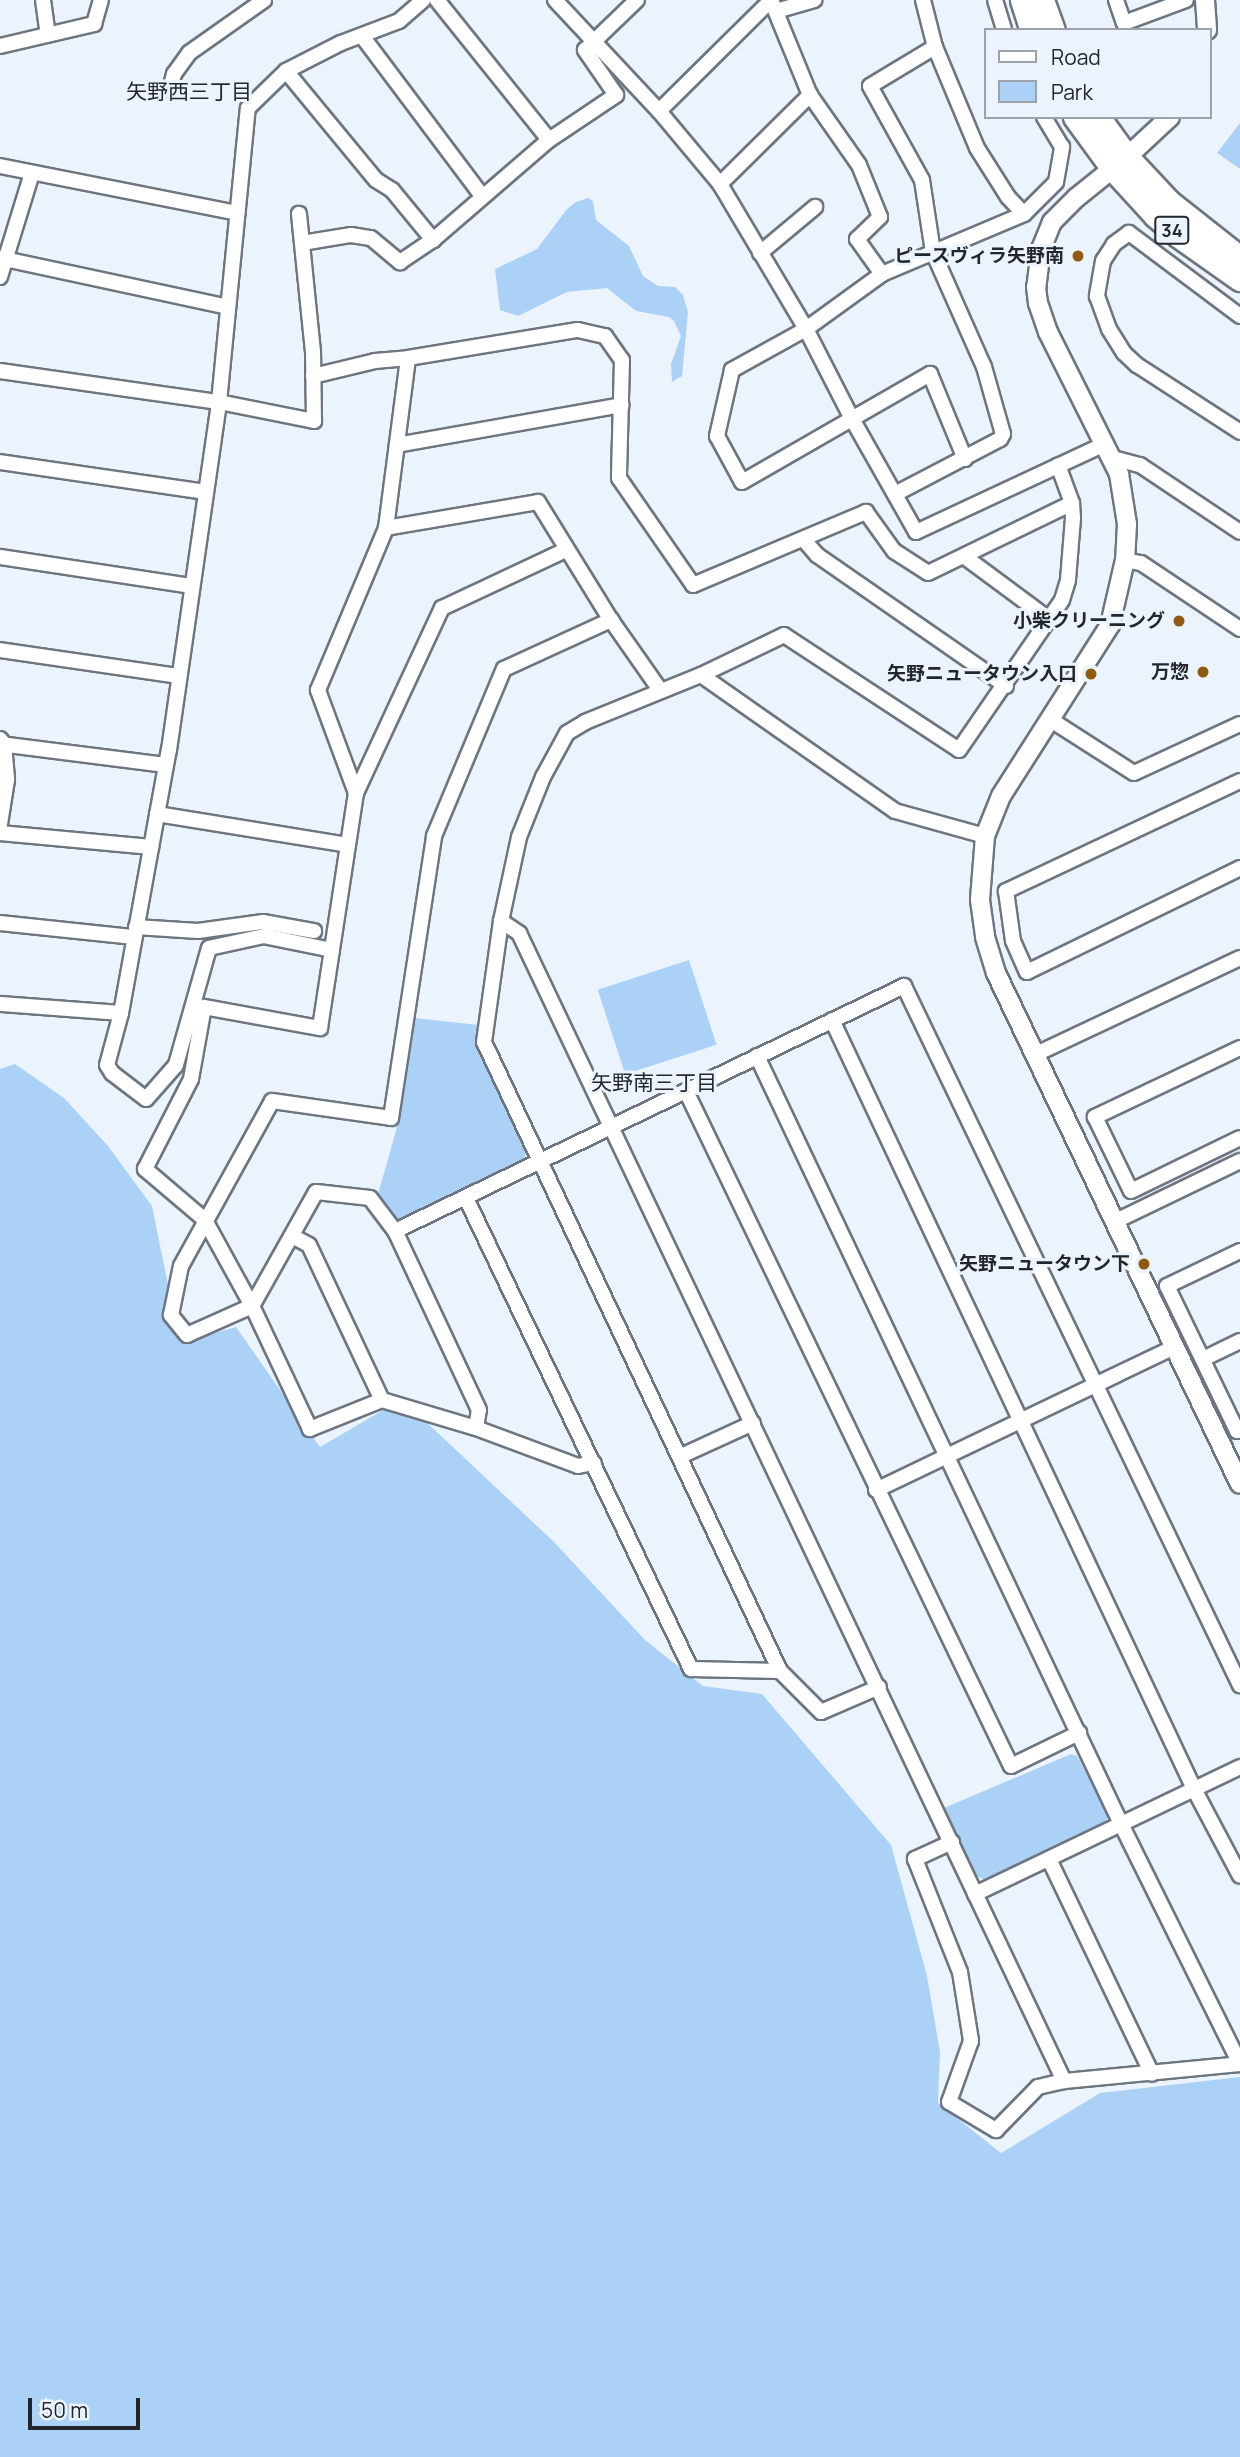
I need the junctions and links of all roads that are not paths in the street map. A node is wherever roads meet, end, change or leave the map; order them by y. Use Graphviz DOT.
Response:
graph roads {
  1 [pos="43,0"];
  2 [pos="101,0"];
  3 [pos="264,0"];
  4 [pos="423,0"];
  5 [pos="437,0"];
  6 [pos="555,0"];
  7 [pos="637,0"];
  8 [pos="814,0"];
  9 [pos="923,0"];
  10 [pos="995,0"];
  11 [pos="1022,0"];
  12 [pos="1042,0"];
  13 [pos="1115,0"];
  14 [pos="1186,0"];
  15 [pos="1205,0"];
  16 [pos="773,4"];
  17 [pos="1003,28"];
  18 [pos="1031,28"];
  19 [pos="1052,28"];
  20 [pos="1207,28"];
  21 [pos="48,35"];
  22 [pos="362,36"];
  23 [pos="594,41"];
  24 [pos="0,46"];
  25 [pos="935,47"];
  26 [pos="286,71"];
  27 [pos="170,89"];
  28 [pos="810,95"];
  29 [pos="659,111"];
  30 [pos="1045,119"];
  31 [pos="1077,119"];
  32 [pos="1099,119"];
  33 [pos="1168,119"];
  34 [pos="550,140"];
  35 [pos="1120,163"];
  36 [pos="0,166"];
  37 [pos="32,173"];
  38 [pos="720,184"];
  39 [pos="483,197"];
  40 [pos="815,207"];
  41 [pos="237,214"];
  42 [pos="299,214"];
  43 [pos="1024,214"];
  44 [pos="433,240"];
  45 [pos="302,243"];
  46 [pos="933,252"];
  47 [pos="760,253"];
  48 [pos="1240,258"];
  49 [pos="3,259"];
  50 [pos="881,274"];
  51 [pos="0,277"];
  52 [pos="1240,279"];
  53 [pos="228,307"];
  54 [pos="1240,316"];
  55 [pos="806,329"];
  56 [pos="408,358"];
  57 [pos="0,371"];
  58 [pos="313,376"];
  59 [pos="219,402"];
  60 [pos="621,405"];
  61 [pos="851,417"];
  62 [pos="1240,432"];
  63 [pos="397,445"];
  64 [pos="1109,451"];
  65 [pos="965,458"];
  66 [pos="0,462"];
  67 [pos="1058,465"];
  68 [pos="206,492"];
  69 [pos="895,494"];
  70 [pos="1072,503"];
  71 [pos="386,528"];
  72 [pos="1240,532"];
  73 [pos="804,540"];
  74 [pos="566,550"];
  75 [pos="0,557"];
  76 [pos="965,557"];
  77 [pos="1125,560"];
  78 [pos="192,586"];
  79 [pos="611,620"];
  80 [pos="1050,620"];
  81 [pos="1240,629"];
  82 [pos="0,650"];
  83 [pos="702,675"];
  84 [pos="179,676"];
  85 [pos="1006,686"];
  86 [pos="660,690"];
  87 [pos="1051,720"];
  88 [pos="1240,724"];
  89 [pos="1,742"];
  90 [pos="166,765"];
  91 [pos="1240,780"];
  92 [pos="356,793"];
  93 [pos="157,814"];
  94 [pos="0,824"];
  95 [pos="0,833"];
  96 [pos="985,836"];
  97 [pos="348,845"];
  98 [pos="151,847"];
  99 [pos="1240,868"];
  100 [pos="500,921"];
  101 [pos="0,923"];
  102 [pos="314,931"];
  103 [pos="135,932"];
  104 [pos="332,950"];
  105 [pos="1240,958"];
  106 [pos="0,1004"];
  107 [pos="121,1013"];
  108 [pos="832,1020"];
  109 [pos="1240,1048"];
  110 [pos="1034,1055"];
  111 [pos="757,1056"];
  112 [pos="686,1091"];
  113 [pos="613,1126"];
  114 [pos="1240,1138"];
  115 [pos="538,1161"];
  116 [pos="1240,1161"];
  117 [pos="466,1198"];
  118 [pos="205,1220"];
  119 [pos="1116,1221"];
  120 [pos="395,1231"];
  121 [pos="292,1236"];
  122 [pos="1240,1251"];
  123 [pos="252,1306"];
  124 [pos="1240,1341"];
  125 [pos="1175,1347"];
  126 [pos="1203,1359"];
  127 [pos="1094,1386"];
  128 [pos="382,1400"];
  129 [pos="1020,1420"];
  130 [pos="753,1423"];
  131 [pos="476,1428"];
  132 [pos="1240,1430"];
  133 [pos="946,1455"];
  134 [pos="681,1456"];
  135 [pos="594,1463"];
  136 [pos="1239,1480"];
  137 [pos="876,1490"];
  138 [pos="780,1671"];
  139 [pos="1240,1685"];
  140 [pos="879,1687"];
  141 [pos="1079,1733"];
  142 [pos="1240,1767"];
  143 [pos="1194,1789"];
  144 [pos="1121,1824"];
  145 [pos="951,1842"];
  146 [pos="1049,1858"];
  147 [pos="1240,1876"];
  148 [pos="975,1894"];
  149 [pos="1240,2064"];
  150 [pos="1152,2074"];
  151 [pos="1064,2081"];
  1 -- 21 [label="street"];
  2 -- 21 [label="street"];
  3 -- 27 [label="street"];
  4 -- 22 [label="street"];
  5 -- 34 [label="street"];
  6 -- 23 [label="street"];
  7 -- 23 [label="street"];
  8 -- 16 [label="street"];
  9 -- 25 [label="street"];
  10 -- 17 [label="street"];
  11 -- 18 [label="main road"];
  12 -- 19 [label="main road"];
  13 -- 14 [label="street"];
  15 -- 20 [label="street"];
  16 -- 28 [label="street"];
  16 -- 29 [label="street"];
  21 -- 24 [label="street"];
  22 -- 26 [label="street"];
  22 -- 39 [label="street"];
  23 -- 29 [label="street"];
  23 -- 34 [label="street"];
  25 -- 43 [label="street"];
  25 -- 46 [label="street"];
  26 -- 41 [label="street"];
  26 -- 44 [label="street"];
  28 -- 38 [label="street"];
  28 -- 50 [label="street"];
  29 -- 38 [label="street"];
  30 -- 43 [label="street"];
  31 -- 35 [label="main road, 34"];
  32 -- 35 [label="main road, 34"];
  33 -- 35 [label="street"];
  34 -- 39 [label="street"];
  35 -- 48 [label="main road, 34"];
  35 -- 52 [label="main road, 34"];
  35 -- 64 [label="street"];
  36 -- 37 [label="street"];
  37 -- 41 [label="street"];
  37 -- 49 [label="street"];
  38 -- 47 [label="street"];
  39 -- 44 [label="street"];
  40 -- 47 [label="street"];
  41 -- 53 [label="street"];
  42 -- 45 [label="street"];
  43 -- 46 [label="street"];
  44 -- 45 [label="street"];
  45 -- 58 [label="street"];
  46 -- 50 [label="street"];
  46 -- 65 [label="street"];
  47 -- 55 [label="street"];
  49 -- 51 [label="street"];
  49 -- 53 [label="street"];
  50 -- 55 [label="street"];
  53 -- 59 [label="street"];
  54 -- 62 [label="street"];
  55 -- 61 [label="street"];
  55 -- 61 [label="street"];
  56 -- 58 [label="street"];
  56 -- 60 [label="street"];
  56 -- 63 [label="street"];
  57 -- 59 [label="street"];
  58 -- 59 [label="street"];
  59 -- 68 [label="street"];
  60 -- 63 [label="street"];
  60 -- 73 [label="street"];
  61 -- 65 [label="street"];
  61 -- 69 [label="street"];
  63 -- 71 [label="street"];
  64 -- 67 [label="street"];
  64 -- 72 [label="street"];
  64 -- 77 [label="street"];
  65 -- 69 [label="street"];
  66 -- 68 [label="street"];
  67 -- 69 [label="street"];
  67 -- 70 [label="street"];
  68 -- 78 [label="street"];
  70 -- 76 [label="street"];
  70 -- 80 [label="street"];
  71 -- 74 [label="street"];
  71 -- 92 [label="street"];
  73 -- 76 [label="street"];
  73 -- 85 [label="street"];
  74 -- 79 [label="street"];
  74 -- 92 [label="street"];
  75 -- 78 [label="street"];
  76 -- 80 [label="street"];
  77 -- 81 [label="street"];
  77 -- 87 [label="street"];
  78 -- 84 [label="street"];
  79 -- 86 [label="street"];
  79 -- 118 [label="street"];
  80 -- 85 [label="street"];
  82 -- 84 [label="street"];
  83 -- 85 [label="street"];
  83 -- 86 [label="street"];
  83 -- 96 [label="street"];
  84 -- 90 [label="street"];
  86 -- 100 [label="street"];
  87 -- 88 [label="street"];
  87 -- 96 [label="street"];
  89 -- 90 [label="street"];
  89 -- 94 [label="street"];
  90 -- 93 [label="street"];
  91 -- 99 [label="street"];
  92 -- 97 [label="street"];
  93 -- 97 [label="street"];
  93 -- 98 [label="street"];
  95 -- 98 [label="street"];
  96 -- 110 [label="street"];
  97 -- 104 [label="street"];
  98 -- 103 [label="street"];
  100 -- 113 [label="street"];
  100 -- 115 [label="street"];
  101 -- 103 [label="street"];
  102 -- 103 [label="street"];
  103 -- 107 [label="street"];
  104 -- 107 [label="street"];
  104 -- 118 [label="street"];
  105 -- 110 [label="street"];
  106 -- 107 [label="street"];
  108 -- 111 [label="street"];
  108 -- 127 [label="street"];
  108 -- 129 [label="street"];
  109 -- 114 [label="street"];
  110 -- 119 [label="street"];
  111 -- 112 [label="street"];
  111 -- 133 [label="street"];
  112 -- 113 [label="street"];
  112 -- 137 [label="street"];
  113 -- 115 [label="street"];
  113 -- 130 [label="street"];
  115 -- 117 [label="street"];
  115 -- 134 [label="street"];
  116 -- 119 [label="street"];
  117 -- 120 [label="street"];
  117 -- 135 [label="street"];
  118 -- 123 [label="street"];
  118 -- 123 [label="street"];
  119 -- 125 [label="street"];
  120 -- 121 [label="street"];
  120 -- 131 [label="street"];
  121 -- 123 [label="street"];
  121 -- 128 [label="street"];
  122 -- 126 [label="street"];
  123 -- 128 [label="street"];
  124 -- 126 [label="street"];
  125 -- 127 [label="street"];
  125 -- 136 [label="street"];
  126 -- 132 [label="street"];
  127 -- 129 [label="street"];
  127 -- 139 [label="street"];
  128 -- 131 [label="street"];
  129 -- 133 [label="street"];
  129 -- 143 [label="street"];
  130 -- 134 [label="street"];
  130 -- 140 [label="street"];
  131 -- 135 [label="street"];
  133 -- 137 [label="street"];
  133 -- 141 [label="street"];
  134 -- 138 [label="street"];
  135 -- 138 [label="street"];
  137 -- 141 [label="street"];
  138 -- 140 [label="street"];
  140 -- 145 [label="street"];
  141 -- 144 [label="street"];
  142 -- 143 [label="street"];
  143 -- 144 [label="street"];
  143 -- 147 [label="street"];
  144 -- 146 [label="street"];
  144 -- 149 [label="street"];
  145 -- 148 [label="street"];
  145 -- 151 [label="street"];
  146 -- 148 [label="street"];
  146 -- 150 [label="street"];
  148 -- 151 [label="street"];
  149 -- 150 [label="street"];
  150 -- 151 [label="street"];
}
